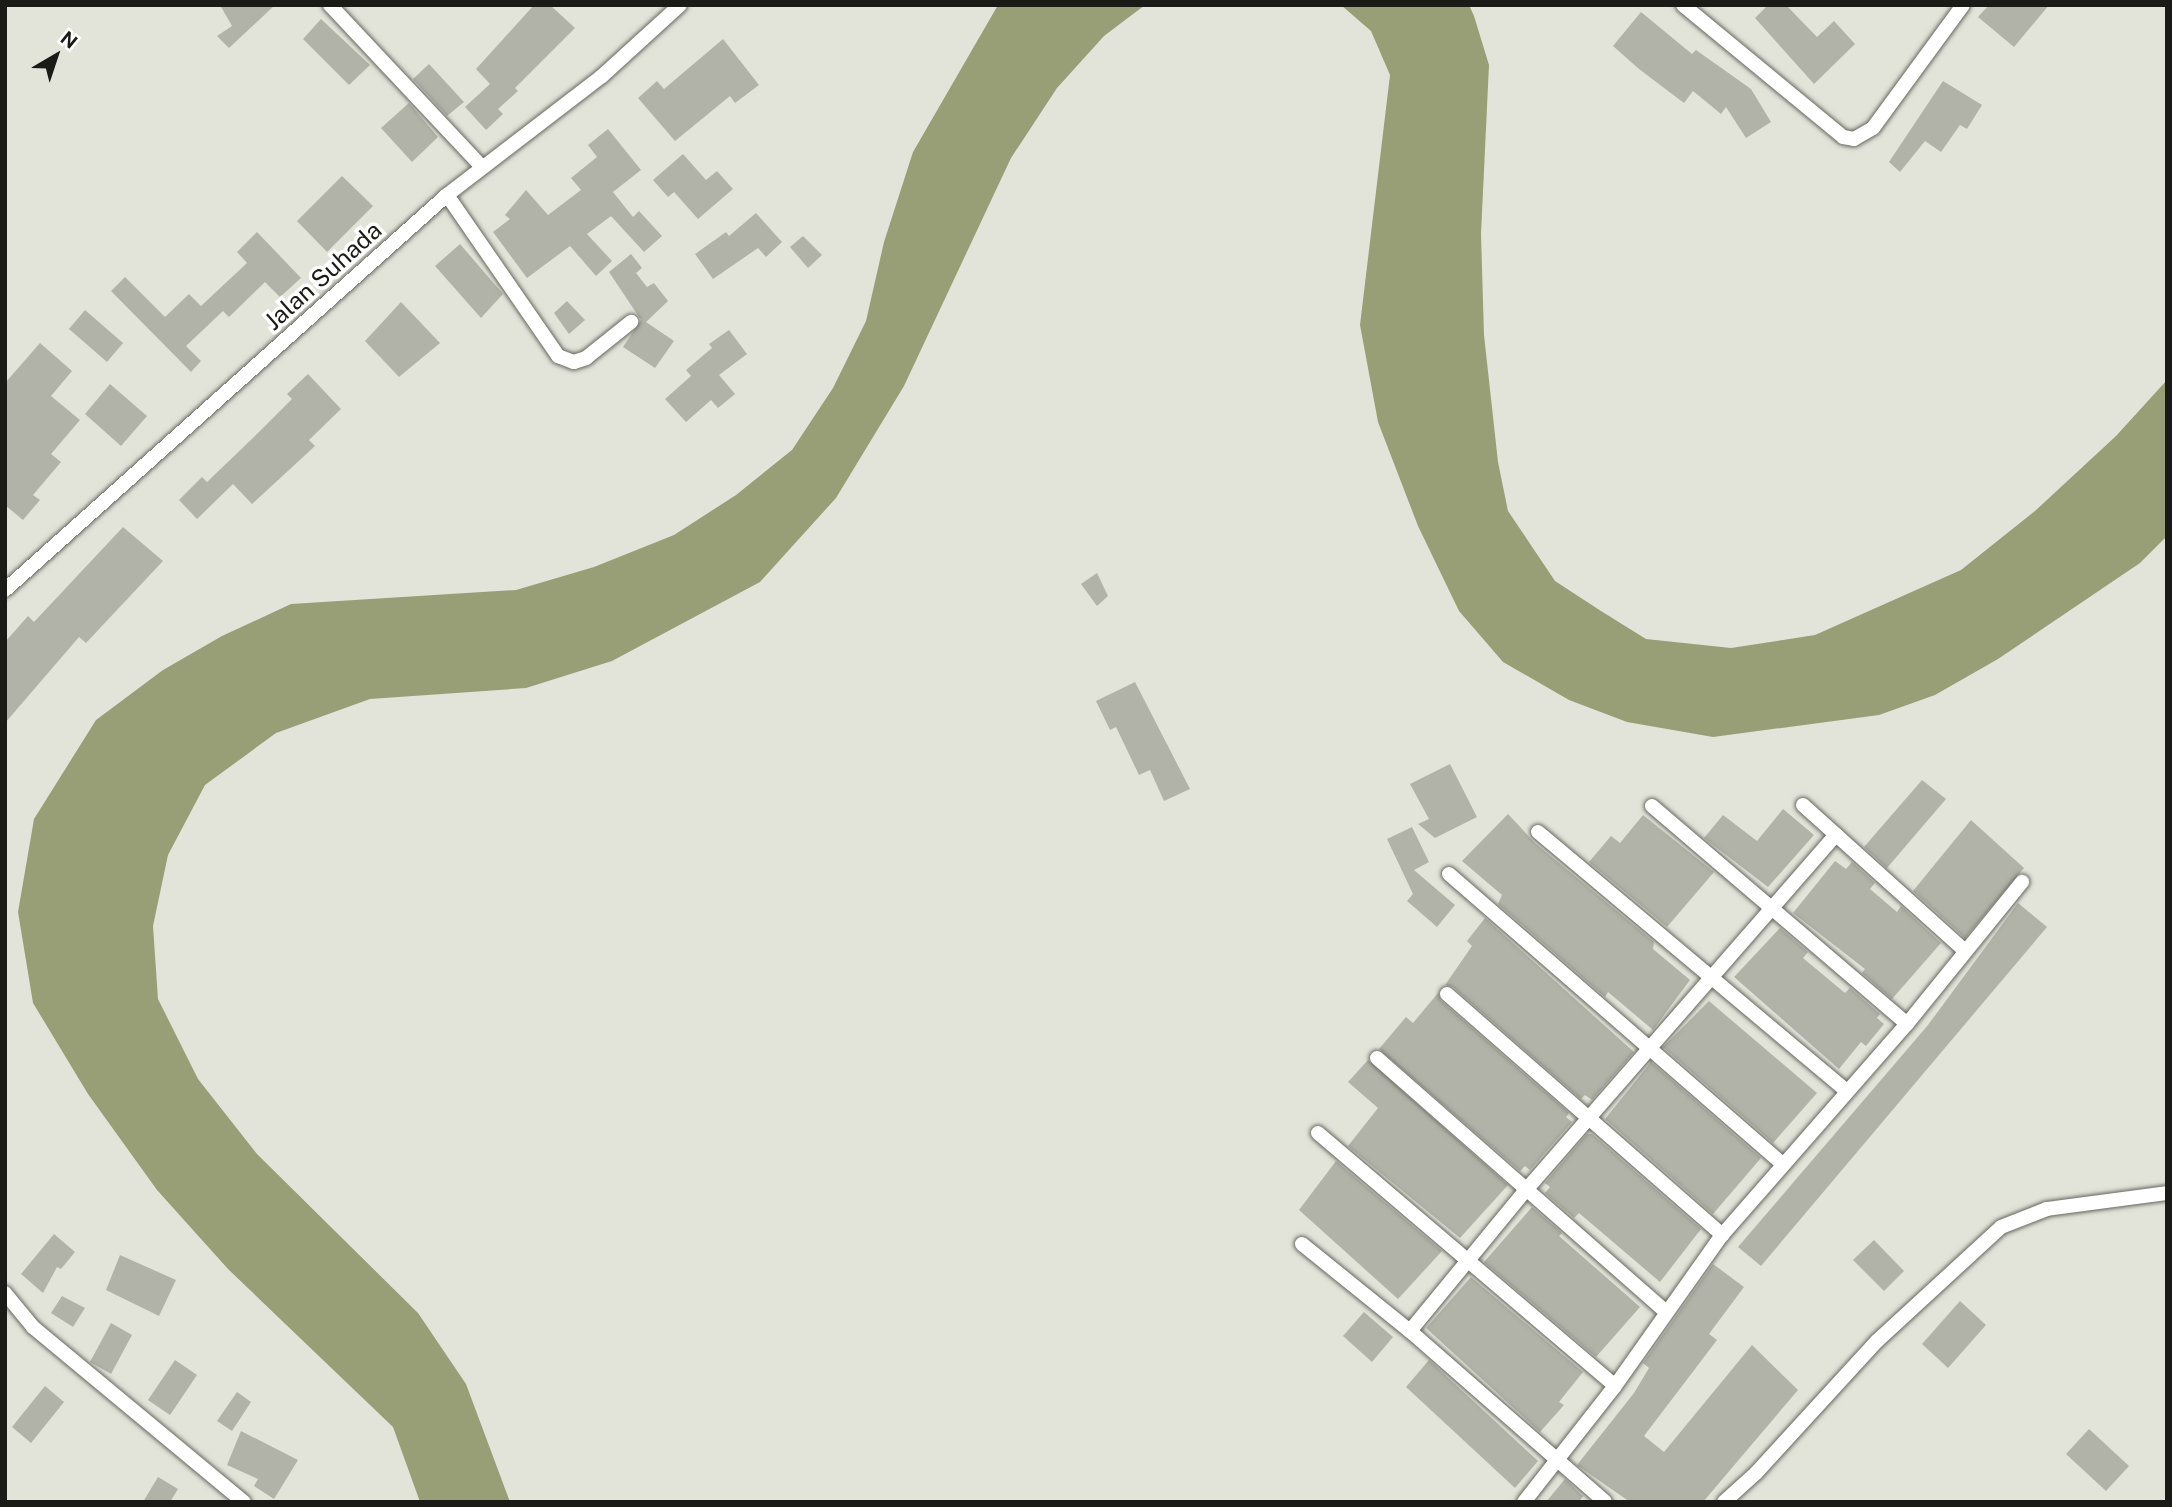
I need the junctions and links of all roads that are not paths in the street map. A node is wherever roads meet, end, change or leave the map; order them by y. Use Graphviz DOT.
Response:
graph roads {
  1 [pos="330,5"];
  2 [pos="680,5"];
  3 [pos="1683,5"];
  4 [pos="1961,6"];
  5 [pos="481,166"];
  6 [pos="447,195"];
  7 [pos="631,322"];
  8 [pos="5,590"];
  9 [pos="1803,805"];
  10 [pos="1652,806"];
  11 [pos="1538,832"];
  12 [pos="1836,835"];
  13 [pos="1449,874"];
  14 [pos="2022,883"];
  15 [pos="1773,907"];
  16 [pos="1965,951"];
  17 [pos="1711,978"];
  18 [pos="1447,994"];
  19 [pos="1907,1024"];
  20 [pos="1650,1047"];
  21 [pos="1377,1058"];
  22 [pos="1846,1090"];
  23 [pos="1590,1120"];
  24 [pos="1318,1133"];
  25 [pos="1783,1164"];
  26 [pos="1525,1191"];
  27 [pos="2167,1193"];
  28 [pos="1722,1235"];
  29 [pos="1302,1244"];
  30 [pos="1469,1258"];
  31 [pos="5,1293"];
  32 [pos="1664,1310"];
  33 [pos="1410,1331"];
  34 [pos="1615,1386"];
  35 [pos="1559,1458"];
  36 [pos="244,1502"];
  37 [pos="1524,1502"];
  38 [pos="1605,1502"];
  39 [pos="1724,1502"];
  1 -- 5 [label="street"];
  2 -- 5 [label="street, Jalan Suhada"];
  3 -- 4 [label="street"];
  5 -- 6 [label="street, Jalan Suhada"];
  6 -- 7 [label="street"];
  6 -- 8 [label="street, Jalan Suhada"];
  9 -- 12 [label="street"];
  10 -- 15 [label="street"];
  11 -- 17 [label="street"];
  12 -- 15 [label="street"];
  12 -- 16 [label="street"];
  13 -- 20 [label="street"];
  14 -- 16 [label="street"];
  15 -- 17 [label="street"];
  15 -- 19 [label="street"];
  16 -- 19 [label="street"];
  17 -- 20 [label="street"];
  17 -- 22 [label="street"];
  18 -- 23 [label="street"];
  19 -- 22 [label="street"];
  20 -- 23 [label="street"];
  20 -- 25 [label="street"];
  21 -- 26 [label="street"];
  22 -- 25 [label="street"];
  23 -- 26 [label="street"];
  23 -- 28 [label="street"];
  24 -- 30 [label="street"];
  25 -- 28 [label="street"];
  26 -- 30 [label="street"];
  26 -- 32 [label="street"];
  27 -- 39 [label="street"];
  28 -- 32 [label="street"];
  29 -- 33 [label="street"];
  30 -- 33 [label="street"];
  30 -- 34 [label="street"];
  31 -- 36 [label="street"];
  32 -- 34 [label="street"];
  33 -- 35 [label="street"];
  34 -- 35 [label="street"];
  35 -- 37 [label="street"];
  35 -- 38 [label="street"];
}
